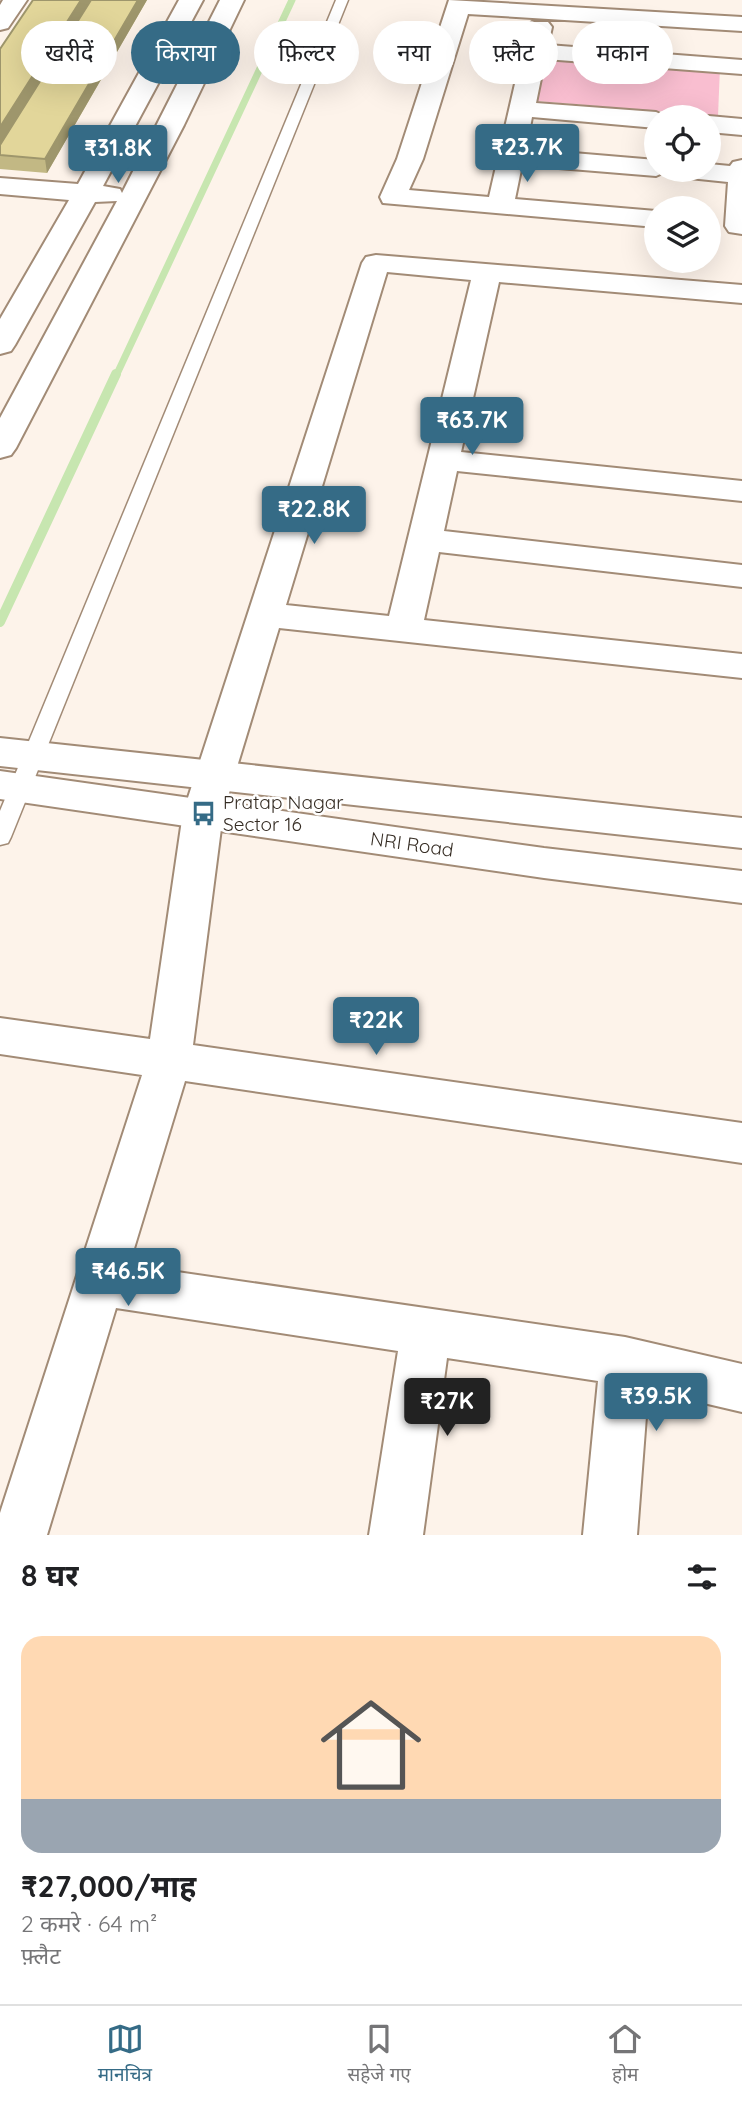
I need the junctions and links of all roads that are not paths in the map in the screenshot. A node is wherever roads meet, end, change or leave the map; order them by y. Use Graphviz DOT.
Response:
graph roads {
  1 [pos="15,0"];
  2 [pos="191,0"];
  3 [pos="232,0"];
  4 [pos="342,0"];
  5 [pos="460,3"];
  6 [pos="543,12"];
  7 [pos="541,21"];
  8 [pos="0,23"];
  9 [pos="742,24"];
  10 [pos="558,53"];
  11 [pos="742,67"];
  12 [pos="527,84"];
  13 [pos="522,109"];
  14 [pos="644,119"];
  15 [pos="721,125"];
  16 [pos="742,127"];
  17 [pos="512,156"];
  18 [pos="644,167"];
  19 [pos="742,168"];
  20 [pos="721,173"];
  21 [pos="742,175"];
  22 [pos="0,186"];
  23 [pos="86,193"];
  24 [pos="133,197"];
  25 [pos="500,206"];
  26 [pos="644,218"];
  27 [pos="721,224"];
  28 [pos="740,226"];
  29 [pos="487,272"];
  30 [pos="742,294"];
  31 [pos="0,345"];
  32 [pos="0,448"];
  33 [pos="444,460"];
  34 [pos="742,491"];
  35 [pos="425,540"];
  36 [pos="742,576"];
  37 [pos="265,615"];
  38 [pos="404,630"];
  39 [pos="742,666"];
  40 [pos="13,770"];
  41 [pos="209,794"];
  42 [pos="742,833"];
  43 [pos="0,837"];
  44 [pos="742,887"];
  45 [pos="0,1037"];
  46 [pos="169,1060"];
  47 [pos="742,1143"];
  48 [pos="99,1283"];
  49 [pos="426,1331"];
  50 [pos="625,1361"];
  51 [pos="742,1388"];
  52 [pos="20,1535"];
  53 [pos="396,1535"];
  54 [pos="610,1535"];
  1 -- 8 [label="street"];
  2 -- 23 [label="street"];
  3 -- 24 [label="street"];
  4 -- 40 [label="lane"];
  5 -- 6 [label="street"];
  5 -- 25 [label="street"];
  6 -- 7 [label="street"];
  6 -- 9 [label="street"];
  10 -- 11 [label="street"];
  12 -- 13 [label="street"];
  13 -- 14 [label="street"];
  13 -- 17 [label="street"];
  15 -- 16 [label="street"];
  17 -- 18 [label="street"];
  17 -- 25 [label="street"];
  19 -- 21 [label="street"];
  20 -- 21 [label="street"];
  21 -- 28 [label="street"];
  22 -- 23 [label="street"];
  23 -- 24 [label="street"];
  23 -- 31 [label="street"];
  24 -- 32 [label="street"];
  25 -- 26 [label="street"];
  27 -- 28 [label="street"];
  29 -- 30 [label="street"];
  29 -- 33 [label="street"];
  29 -- 37 [label="street"];
  33 -- 34 [label="street"];
  33 -- 35 [label="street"];
  35 -- 36 [label="street"];
  35 -- 38 [label="street"];
  37 -- 38 [label="street"];
  37 -- 41 [label="street"];
  38 -- 39 [label="street"];
  40 -- 41 [label="street, NRI Road"];
  40 -- 43 [label="lane"];
  41 -- 42 [label="street, NRI Road"];
  41 -- 44 [label="street, NRI Road"];
  41 -- 46 [label="street"];
  45 -- 46 [label="street"];
  46 -- 47 [label="street"];
  46 -- 48 [label="street"];
  48 -- 49 [label="street"];
  48 -- 52 [label="street"];
  49 -- 50 [label="street"];
  49 -- 53 [label="street"];
  50 -- 51 [label="street"];
  50 -- 54 [label="street"];
}
